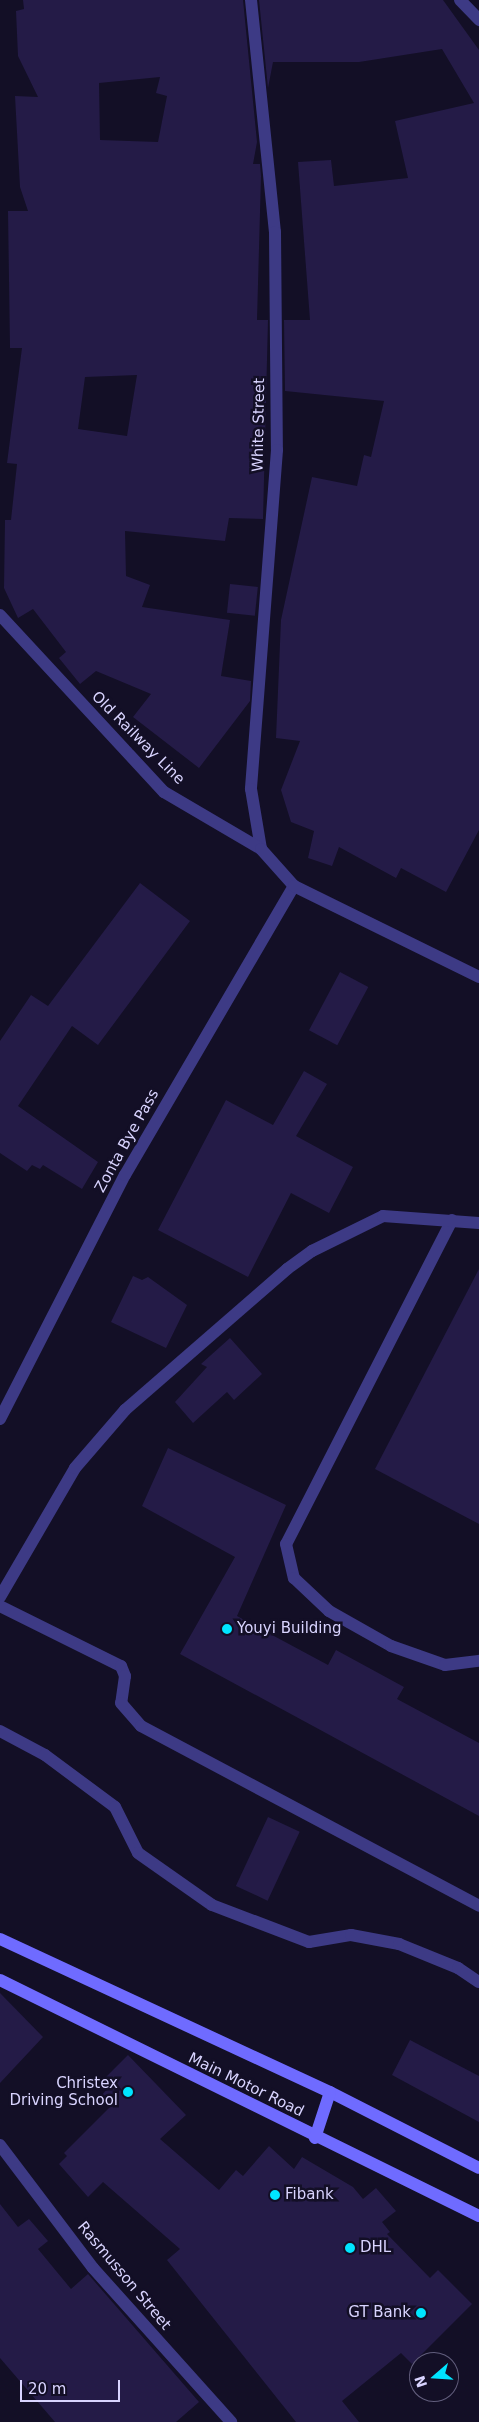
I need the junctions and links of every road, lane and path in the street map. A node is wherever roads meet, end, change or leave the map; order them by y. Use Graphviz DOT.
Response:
graph roads {
  1 [pos="251,0"];
  2 [pos="460,0"];
  3 [pos="479,20"];
  4 [pos="0,615"];
  5 [pos="261,849"];
  6 [pos="294,886"];
  7 [pos="479,977"];
  8 [pos="452,1220"];
  9 [pos="479,1223"];
  10 [pos="0,1418"];
  11 [pos="0,1598"];
  12 [pos="0,1606"];
  13 [pos="479,1661"];
  14 [pos="0,1731"];
  15 [pos="479,1906"];
  16 [pos="0,1939"];
  17 [pos="0,1980"];
  18 [pos="479,1982"];
  19 [pos="330,2092"];
  20 [pos="316,2138"];
  21 [pos="0,2144"];
  22 [pos="479,2168"];
  23 [pos="479,2216"];
  24 [pos="231,2422"];
  1 -- 5 [label="street, White Street"];
  2 -- 3 [label="street"];
  4 -- 5 [label="street, Old Railway Line"];
  5 -- 6 [label="street, Old Railway Line"];
  6 -- 7 [label="street, Old Railway Line"];
  6 -- 10 [label="street, Zonta Bye Pass"];
  8 -- 9 [label="street"];
  8 -- 11 [label="street"];
  8 -- 13 [label="street"];
  12 -- 15 [label="street"];
  14 -- 18 [label="street"];
  16 -- 19 [label="main road, Main Motor Road"];
  17 -- 20 [label="main road, Main Motor Road"];
  19 -- 20 [label="main road"];
  19 -- 22 [label="main road, Main Motor Road"];
  20 -- 23 [label="main road, Main Motor Road"];
  21 -- 24 [label="street, Rasmusson Street"];
}
